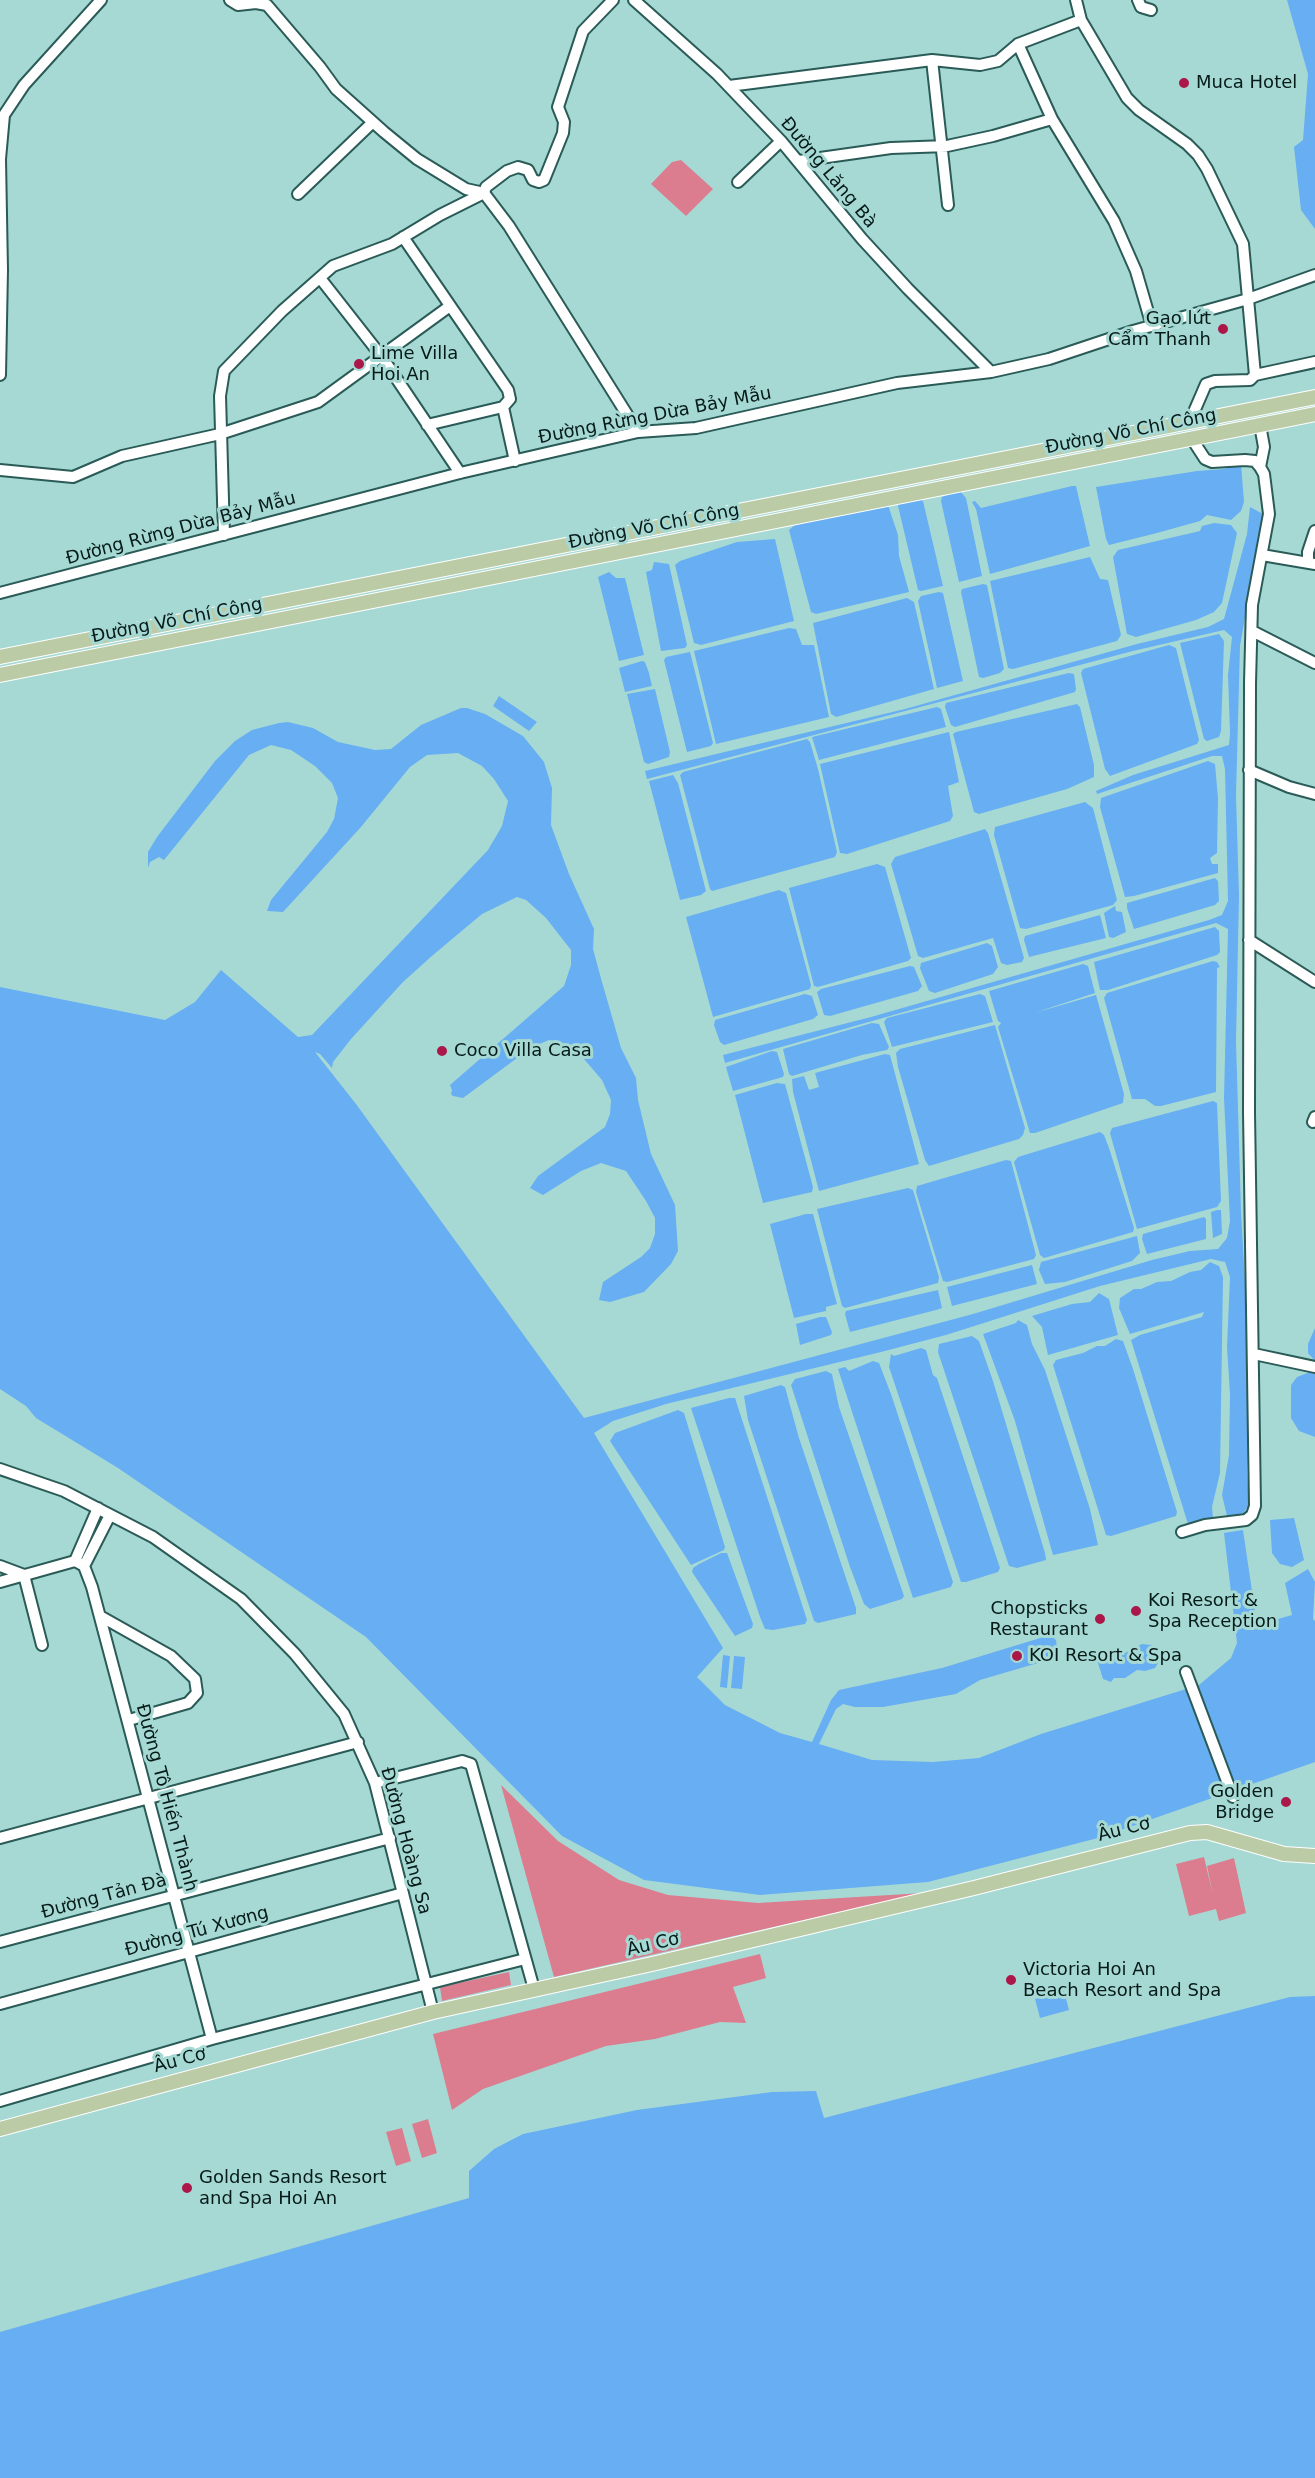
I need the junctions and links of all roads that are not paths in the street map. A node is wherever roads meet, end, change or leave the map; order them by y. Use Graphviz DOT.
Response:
graph roads {
  1 [pos="101,0"];
  2 [pos="230,0"];
  3 [pos="613,0"];
  4 [pos="634,0"];
  5 [pos="1138,0"];
  6 [pos="1078,1"];
  7 [pos="1151,10"];
  8 [pos="1081,20"];
  9 [pos="1018,44"];
  10 [pos="932,60"];
  11 [pos="729,86"];
  12 [pos="1052,119"];
  13 [pos="373,122"];
  14 [pos="781,141"];
  15 [pos="940,146"];
  16 [pos="799,161"];
  17 [pos="738,182"];
  18 [pos="298,194"];
  19 [pos="484,194"];
  20 [pos="948,205"];
  21 [pos="403,237"];
  22 [pos="1,270"];
  23 [pos="1315,275"];
  24 [pos="320,278"];
  25 [pos="1248,299"];
  26 [pos="450,306"];
  27 [pos="1152,326"];
  28 [pos="382,357"];
  29 [pos="1315,362"];
  30 [pos="992,372"];
  31 [pos="0,375"];
  32 [pos="1255,375"];
  33 [pos="1315,397"];
  34 [pos="503,407"];
  35 [pos="1315,414"];
  36 [pos="1190,421"];
  37 [pos="1260,425"];
  38 [pos="427,426"];
  39 [pos="638,432"];
  40 [pos="220,434"];
  41 [pos="1192,439"];
  42 [pos="515,460"];
  43 [pos="1260,466"];
  44 [pos="0,470"];
  45 [pos="460,473"];
  46 [pos="1315,531"];
  47 [pos="224,535"];
  48 [pos="538,551"];
  49 [pos="1262,555"];
  50 [pos="1311,563"];
  51 [pos="540,567"];
  52 [pos="0,593"];
  53 [pos="1252,631"];
  54 [pos="0,657"];
  55 [pos="1315,663"];
  56 [pos="0,675"];
  57 [pos="1249,770"];
  58 [pos="1315,795"];
  59 [pos="1249,940"];
  60 [pos="1315,981"];
  61 [pos="1254,1354"];
  62 [pos="1315,1367"];
  63 [pos="0,1469"];
  64 [pos="98,1508"];
  65 [pos="110,1515"];
  66 [pos="1182,1532"];
  67 [pos="80,1563"];
  68 [pos="0,1566"];
  69 [pos="24,1575"];
  70 [pos="0,1582"];
  71 [pos="100,1616"];
  72 [pos="42,1645"];
  73 [pos="1186,1672"];
  74 [pos="129,1720"];
  75 [pos="358,1742"];
  76 [pos="375,1783"];
  77 [pos="1233,1797"];
  78 [pos="149,1798"];
  79 [pos="0,1838"];
  80 [pos="390,1838"];
  81 [pos="1315,1856"];
  82 [pos="403,1893"];
  83 [pos="175,1895"];
  84 [pos="0,1942"];
  85 [pos="190,1952"];
  86 [pos="525,1959"];
  87 [pos="427,1984"];
  88 [pos="534,1989"];
  89 [pos="0,2004"];
  90 [pos="433,2012"];
  91 [pos="212,2039"];
  92 [pos="0,2101"];
  93 [pos="0,2129"];
  1 -- 22 [label="street"];
  2 -- 13 [label="street"];
  3 -- 19 [label="street"];
  4 -- 11 [label="street, Đường Lăng Bà"];
  5 -- 7 [label="street"];
  6 -- 8 [label="street"];
  8 -- 9 [label="street"];
  8 -- 25 [label="street"];
  9 -- 10 [label="street"];
  9 -- 12 [label="street"];
  10 -- 11 [label="street"];
  10 -- 15 [label="street"];
  11 -- 14 [label="street, Đường Lăng Bà"];
  12 -- 15 [label="street"];
  12 -- 27 [label="street"];
  13 -- 18 [label="street"];
  13 -- 19 [label="street"];
  14 -- 16 [label="street, Đường Lăng Bà"];
  14 -- 17 [label="street"];
  15 -- 16 [label="street"];
  15 -- 20 [label="street"];
  16 -- 30 [label="street, Đường Lăng Bà"];
  19 -- 21 [label="street"];
  19 -- 39 [label="street"];
  21 -- 24 [label="street"];
  21 -- 26 [label="street"];
  22 -- 31 [label="street"];
  23 -- 25 [label="street, Đường Rừng Dừa Bảy Mẫu"];
  24 -- 28 [label="street"];
  24 -- 40 [label="street"];
  25 -- 27 [label="street, Đường Rừng Dừa Bảy Mẫu"];
  25 -- 32 [label="street"];
  26 -- 28 [label="street"];
  26 -- 34 [label="street"];
  27 -- 30 [label="street, Đường Rừng Dừa Bảy Mẫu"];
  28 -- 38 [label="street"];
  28 -- 40 [label="street"];
  29 -- 32 [label="street"];
  30 -- 39 [label="street, Đường Rừng Dừa Bảy Mẫu"];
  32 -- 36 [label="street"];
  33 -- 36 [label="main road, Đường Võ Chí Công"];
  34 -- 38 [label="street"];
  34 -- 42 [label="street"];
  35 -- 37 [label="main road, Đường Võ Chí Công"];
  36 -- 41 [label="main road"];
  36 -- 48 [label="main road, Đường Võ Chí Công"];
  37 -- 41 [label="main road, Đường Võ Chí Công"];
  37 -- 43 [label="street"];
  38 -- 45 [label="street"];
  39 -- 42 [label="street, Đường Rừng Dừa Bảy Mẫu"];
  40 -- 44 [label="street"];
  40 -- 47 [label="street"];
  41 -- 43 [label="street"];
  41 -- 51 [label="main road, Đường Võ Chí Công"];
  42 -- 45 [label="street, Đường Rừng Dừa Bảy Mẫu"];
  43 -- 49 [label="street"];
  45 -- 47 [label="street, Đường Rừng Dừa Bảy Mẫu"];
  46 -- 50 [label="street"];
  47 -- 52 [label="street, Đường Rừng Dừa Bảy Mẫu"];
  48 -- 51 [label="main road"];
  48 -- 54 [label="main road, Đường Võ Chí Công"];
  49 -- 50 [label="street"];
  49 -- 53 [label="street"];
  51 -- 56 [label="main road, Đường Võ Chí Công"];
  53 -- 55 [label="street"];
  53 -- 57 [label="street"];
  57 -- 58 [label="street"];
  57 -- 59 [label="street"];
  59 -- 60 [label="street"];
  59 -- 61 [label="street"];
  61 -- 62 [label="street"];
  61 -- 66 [label="street"];
  63 -- 64 [label="street, Đường Hoàng Sa"];
  64 -- 65 [label="street, Đường Hoàng Sa"];
  64 -- 67 [label="street"];
  65 -- 67 [label="street"];
  65 -- 75 [label="street, Đường Hoàng Sa"];
  67 -- 69 [label="street"];
  67 -- 71 [label="street, Đường Tô Hiến Thành"];
  68 -- 69 [label="street"];
  69 -- 70 [label="street"];
  69 -- 72 [label="street"];
  71 -- 74 [label="street, Đường Tô Hiến Thành"];
  71 -- 74 [label="street"];
  73 -- 77 [label="street"];
  74 -- 78 [label="street, Đường Tô Hiến Thành"];
  75 -- 76 [label="street, Đường Hoàng Sa"];
  75 -- 78 [label="street"];
  76 -- 80 [label="street, Đường Hoàng Sa"];
  76 -- 86 [label="street"];
  78 -- 79 [label="street"];
  78 -- 83 [label="street, Đường Tô Hiến Thành"];
  80 -- 82 [label="street, Đường Hoàng Sa"];
  80 -- 83 [label="street, Đường Tản Đà"];
  81 -- 88 [label="main road, Âu Cơ"];
  82 -- 85 [label="street, Đường Tú Xương"];
  82 -- 87 [label="street, Đường Hoàng Sa"];
  83 -- 84 [label="street, Đường Tản Đà"];
  83 -- 85 [label="street, Đường Tô Hiến Thành"];
  85 -- 89 [label="street, Đường Tú Xương"];
  85 -- 91 [label="street, Đường Tô Hiến Thành"];
  86 -- 87 [label="street"];
  86 -- 88 [label="street"];
  87 -- 90 [label="street, Đường Hoàng Sa"];
  87 -- 91 [label="street"];
  88 -- 90 [label="main road, Âu Cơ"];
  90 -- 93 [label="main road, Âu Cơ"];
  91 -- 92 [label="street"];
}
